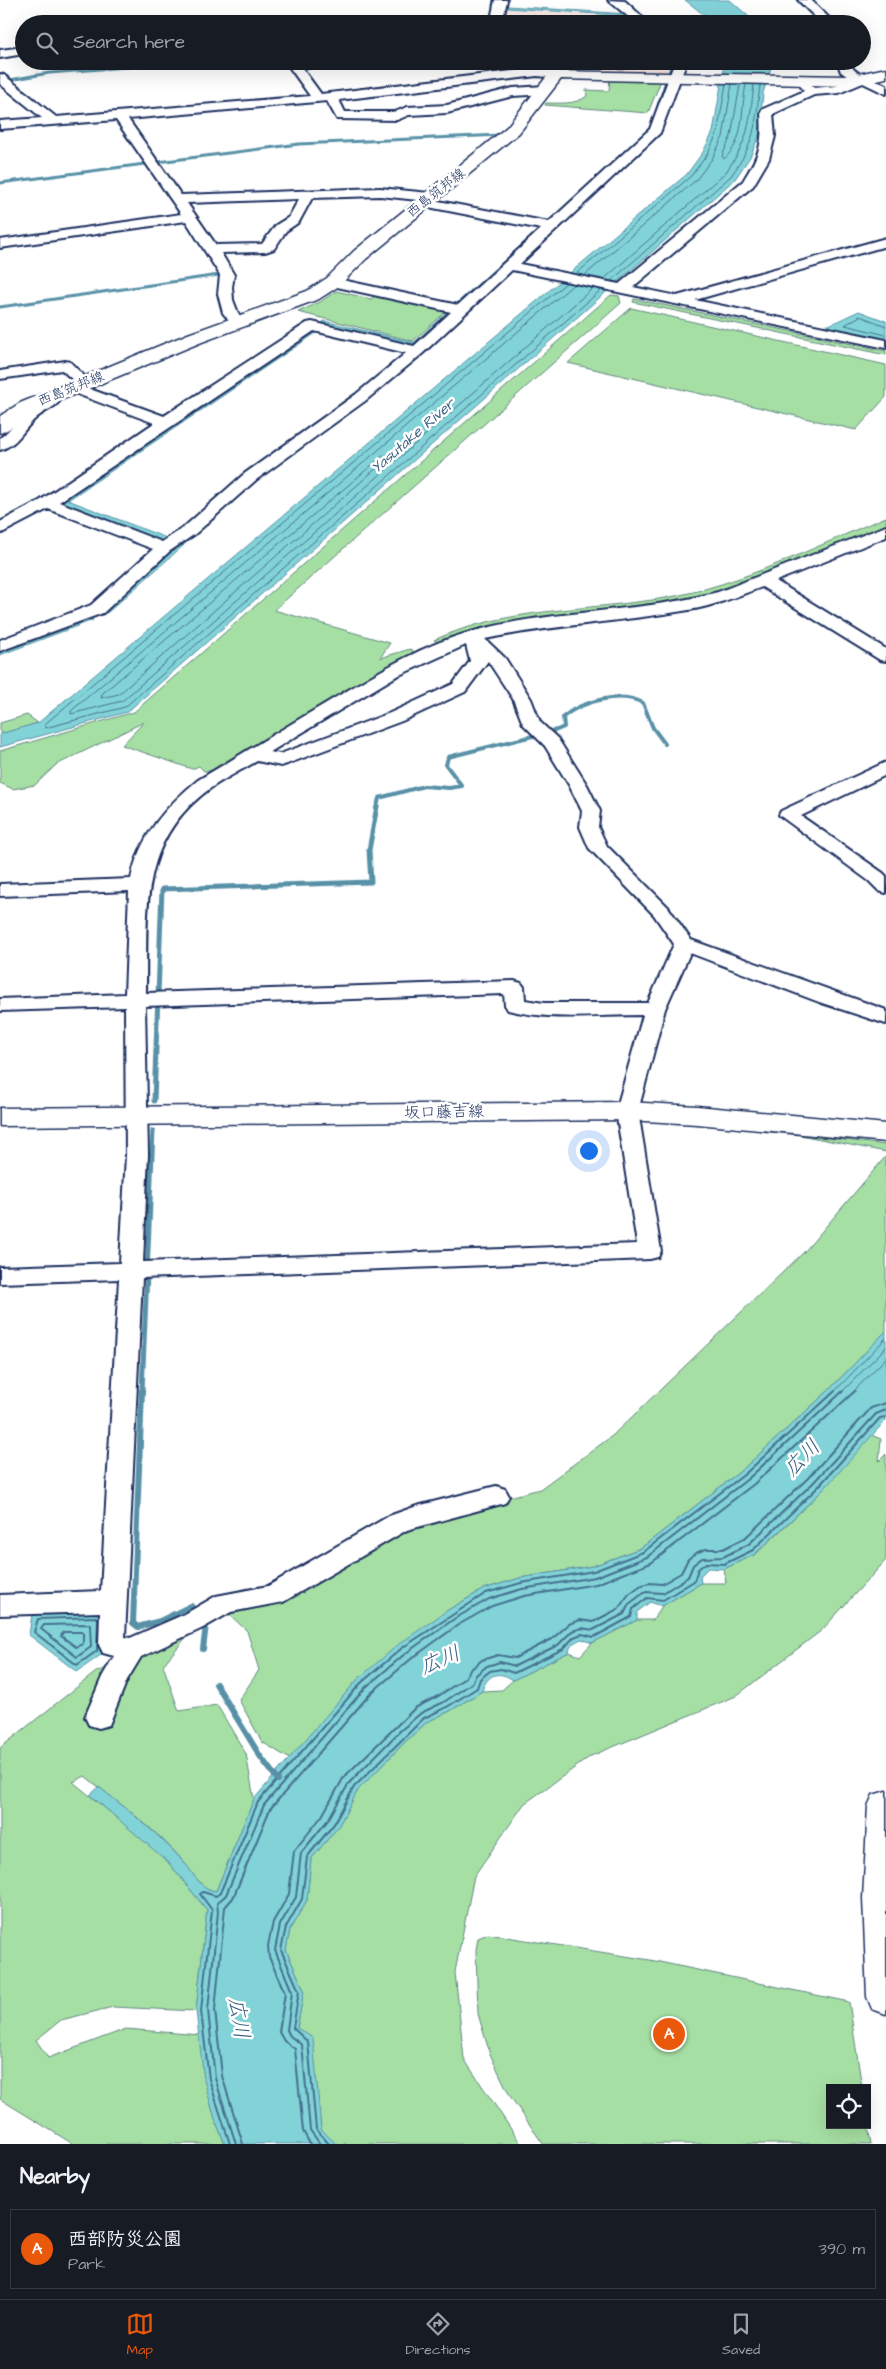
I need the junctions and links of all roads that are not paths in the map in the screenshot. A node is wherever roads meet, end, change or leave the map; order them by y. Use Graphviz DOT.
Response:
graph roads {
  1 [pos="501,0"];
  2 [pos="614,0"];
  3 [pos="804,0"];
  4 [pos="498,15"];
  5 [pos="634,15"];
  6 [pos="820,15"];
  7 [pos="15,52"];
  8 [pos="0,54"];
  9 [pos="299,70"];
  10 [pos="550,70"];
  11 [pos="628,70"];
  12 [pos="677,70"];
  13 [pos="687,70"];
  14 [pos="845,70"];
  15 [pos="886,72"];
  16 [pos="554,73"];
  17 [pos="0,78"];
  18 [pos="862,80"];
  19 [pos="807,86"];
  20 [pos="546,90"];
  21 [pos="886,90"];
  22 [pos="324,98"];
  23 [pos="120,116"];
  24 [pos="53,121"];
  25 [pos="0,125"];
  26 [pos="308,194"];
  27 [pos="177,199"];
  28 [pos="426,199"];
  29 [pos="188,217"];
  30 [pos="554,227"];
  31 [pos="886,242"];
  32 [pos="0,244"];
  33 [pos="212,249"];
  34 [pos="511,266"];
  35 [pos="333,282"];
  36 [pos="618,289"];
  37 [pos="677,301"];
  38 [pos="462,310"];
  39 [pos="238,322"];
  40 [pos="886,344"];
  41 [pos="417,351"];
  42 [pos="0,375"];
  43 [pos="72,389"];
  44 [pos="166,422"];
  45 [pos="0,427"];
  46 [pos="0,445"];
  47 [pos="47,504"];
  48 [pos="0,529"];
  49 [pos="886,531"];
  50 [pos="164,548"];
  51 [pos="764,581"];
  52 [pos="472,637"];
  53 [pos="0,646"];
  54 [pos="886,656"];
  55 [pos="252,754"];
  56 [pos="886,768"];
  57 [pos="140,885"];
  58 [pos="886,887"];
  59 [pos="0,890"];
  60 [pos="684,944"];
  61 [pos="135,1000"];
  62 [pos="0,1004"];
  63 [pos="655,1009"];
  64 [pos="883,1011"];
  65 [pos="627,1110"];
  66 [pos="135,1115"];
  67 [pos="0,1117"];
  68 [pos="886,1133"];
  69 [pos="142,1269"];
  70 [pos="0,1275"];
  71 [pos="496,1496"];
  72 [pos="113,1601"];
  73 [pos="0,1605"];
  74 [pos="132,1649"];
  75 [pos="99,1717"];
  76 [pos="886,1806"];
  77 [pos="886,1997"];
  1 -- 4 [label="street"];
  2 -- 5 [label="street"];
  3 -- 6 [label="street"];
  7 -- 8 [label="street"];
  9 -- 22 [label="street"];
  10 -- 16 [label="street"];
  11 -- 16 [label="main road"];
  12 -- 30 [label="street"];
  13 -- 19 [label="main road"];
  14 -- 18 [label="street"];
  15 -- 18 [label="main road"];
  16 -- 20 [label="main road, 西島筑邦線"];
  16 -- 22 [label="street"];
  17 -- 24 [label="street"];
  18 -- 19 [label="main road"];
  18 -- 21 [label="street"];
  19 -- 36 [label="street"];
  20 -- 22 [label="street"];
  20 -- 28 [label="main road, 西島筑邦線"];
  22 -- 23 [label="street"];
  23 -- 24 [label="street"];
  23 -- 27 [label="street"];
  24 -- 25 [label="street"];
  26 -- 27 [label="street"];
  26 -- 28 [label="street"];
  26 -- 33 [label="street"];
  27 -- 29 [label="street"];
  28 -- 30 [label="street"];
  28 -- 35 [label="main road, 西島筑邦線"];
  29 -- 32 [label="street"];
  29 -- 33 [label="street"];
  30 -- 34 [label="street"];
  31 -- 37 [label="street"];
  33 -- 39 [label="street"];
  34 -- 36 [label="street"];
  34 -- 38 [label="street"];
  35 -- 38 [label="street"];
  35 -- 39 [label="main road, 西島筑邦線"];
  36 -- 37 [label="street"];
  37 -- 40 [label="street"];
  38 -- 41 [label="street"];
  39 -- 43 [label="main road, 西島筑邦線"];
  41 -- 44 [label="street"];
  41 -- 50 [label="street"];
  42 -- 43 [label="street"];
  43 -- 44 [label="street"];
  43 -- 45 [label="main road, 西島筑邦線"];
  43 -- 46 [label="street"];
  44 -- 47 [label="street"];
  47 -- 48 [label="street"];
  47 -- 50 [label="street"];
  49 -- 51 [label="street"];
  50 -- 53 [label="street"];
  51 -- 52 [label="street"];
  51 -- 54 [label="street"];
  52 -- 55 [label="street"];
  52 -- 55 [label="street"];
  52 -- 60 [label="street"];
  55 -- 57 [label="street"];
  56 -- 58 [label="street"];
  57 -- 59 [label="street"];
  57 -- 61 [label="street"];
  60 -- 63 [label="street"];
  60 -- 64 [label="street"];
  61 -- 62 [label="street"];
  61 -- 63 [label="street"];
  61 -- 66 [label="street"];
  63 -- 65 [label="street"];
  65 -- 66 [label="main road, 坂口藤吉線"];
  65 -- 68 [label="main road, 坂口藤吉線"];
  65 -- 69 [label="street"];
  66 -- 67 [label="main road, 坂口藤吉線"];
  66 -- 69 [label="street"];
  69 -- 70 [label="street"];
  69 -- 72 [label="street"];
  71 -- 74 [label="street"];
  72 -- 73 [label="street"];
  72 -- 74 [label="street"];
  74 -- 75 [label="street"];
  76 -- 77 [label="main road"];
}
